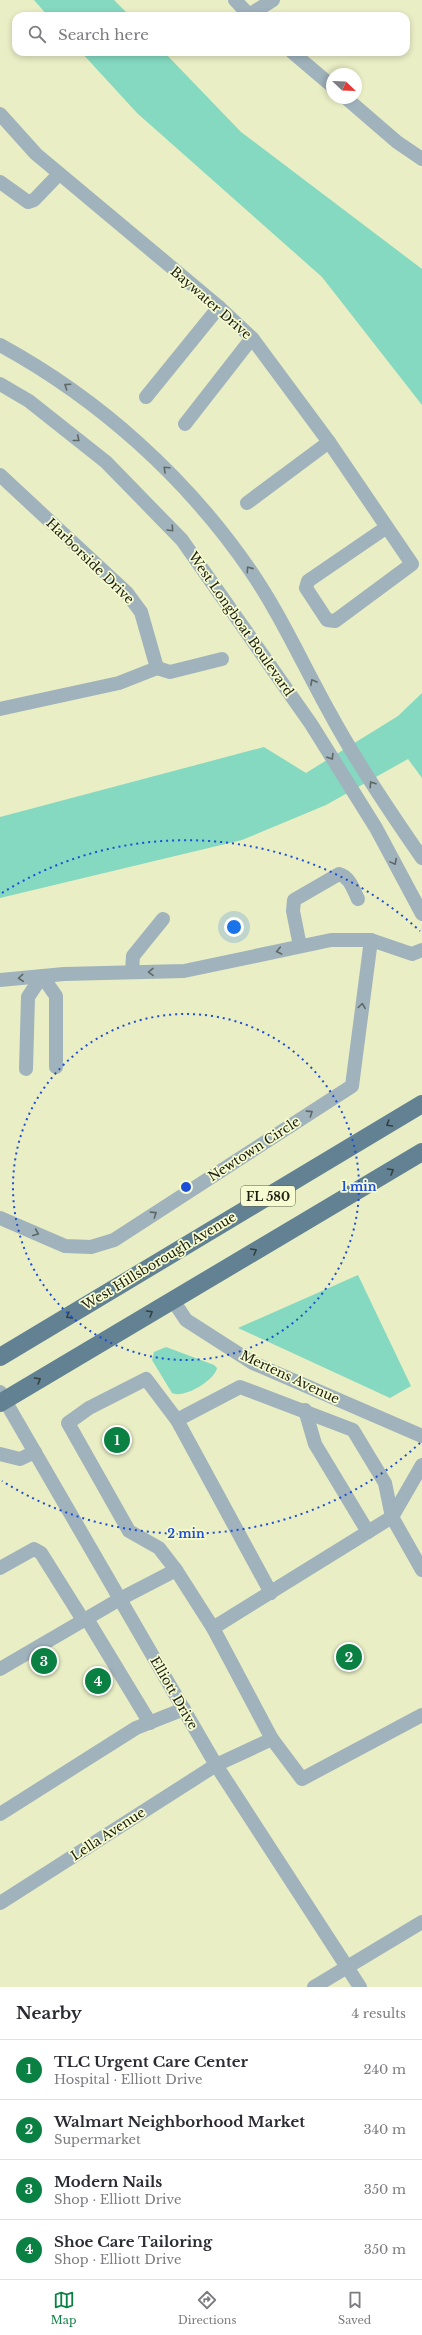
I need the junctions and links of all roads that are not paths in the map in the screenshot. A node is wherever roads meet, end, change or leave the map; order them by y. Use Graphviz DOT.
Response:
graph roads {
  1 [pos="235,0"];
  2 [pos="273,0"];
  3 [pos="246,12"];
  4 [pos="256,12"];
  5 [pos="297,56"];
  6 [pos="326,81"];
  7 [pos="353,104"];
  8 [pos="0,114"];
  9 [pos="422,159"];
  10 [pos="59,174"];
  11 [pos="0,182"];
  12 [pos="219,307"];
  13 [pos="252,338"];
  14 [pos="0,345"];
  15 [pos="0,384"];
  16 [pos="146,397"];
  17 [pos="185,424"];
  18 [pos="329,442"];
  19 [pos="0,475"];
  20 [pos="246,503"];
  21 [pos="387,527"];
  22 [pos="222,659"];
  23 [pos="157,668"];
  24 [pos="0,709"];
  25 [pos="422,858"];
  26 [pos="358,899"];
  27 [pos="422,914"];
  28 [pos="163,919"];
  29 [pos="371,940"];
  30 [pos="300,946"];
  31 [pos="422,950"];
  32 [pos="132,972"];
  33 [pos="42,976"];
  34 [pos="0,980"];
  35 [pos="56,1067"];
  36 [pos="26,1069"];
  37 [pos="422,1104"];
  38 [pos="422,1152"];
  39 [pos="0,1218"];
  40 [pos="172,1299"];
  41 [pos="0,1357"];
  42 [pos="2,1398"];
  43 [pos="305,1410"];
  44 [pos="177,1420"];
  45 [pos="422,1436"];
  46 [pos="35,1452"];
  47 [pos="1,1456"];
  48 [pos="422,1465"];
  49 [pos="392,1517"];
  50 [pos="368,1532"];
  51 [pos="0,1568"];
  52 [pos="176,1570"];
  53 [pos="422,1570"];
  54 [pos="271,1593"];
  55 [pos="120,1599"];
  56 [pos="85,1620"];
  57 [pos="213,1628"];
  58 [pos="0,1669"];
  59 [pos="184,1709"];
  60 [pos="422,1715"];
  61 [pos="150,1723"];
  62 [pos="272,1739"];
  63 [pos="216,1765"];
  64 [pos="0,1814"];
  65 [pos="0,1903"];
  66 [pos="422,1922"];
  67 [pos="348,1967"];
  68 [pos="314,1987"];
  69 [pos="360,1987"];
  1 -- 3 [label="street"];
  2 -- 4 [label="street"];
  5 -- 6 [label="street"];
  7 -- 9 [label="street"];
  8 -- 10 [label="street, Baywater Drive"];
  10 -- 11 [label="street"];
  10 -- 12 [label="street, Baywater Drive"];
  12 -- 13 [label="street, Baywater Drive"];
  12 -- 16 [label="street"];
  13 -- 17 [label="street"];
  13 -- 18 [label="street, Baywater Drive"];
  25 -- 14 [label="street, West Longboat Boulevard, one-way"];
  15 -- 27 [label="street, West Longboat Boulevard, one-way"];
  18 -- 20 [label="street"];
  18 -- 21 [label="street, Baywater Drive"];
  19 -- 23 [label="street, Harborside Drive"];
  21 -- 21 [label="street, Baywater Drive"];
  22 -- 23 [label="street"];
  23 -- 24 [label="street"];
  26 -- 30 [label="street"];
  28 -- 32 [label="street"];
  29 -- 30 [label="street"];
  29 -- 31 [label="street"];
  39 -- 29 [label="street, Newtown Circle, one-way"];
  30 -- 32 [label="street, one-way"];
  32 -- 33 [label="street"];
  33 -- 34 [label="street, one-way"];
  33 -- 35 [label="street"];
  33 -- 36 [label="street"];
  37 -- 41 [label="main road, West Hillsborough Avenue / FL 580, one-way"];
  40 -- 38 [label="main road, FL 580, one-way"];
  42 -- 40 [label="main road, FL 580, one-way"];
  40 -- 45 [label="street, Mertens Avenue"];
  42 -- 46 [label="street, Elliott Drive"];
  43 -- 44 [label="street"];
  43 -- 49 [label="street"];
  43 -- 50 [label="street"];
  44 -- 52 [label="street"];
  44 -- 54 [label="street"];
  46 -- 47 [label="street"];
  46 -- 55 [label="street, Elliott Drive"];
  48 -- 49 [label="street"];
  49 -- 50 [label="street"];
  49 -- 53 [label="street"];
  50 -- 54 [label="street"];
  51 -- 56 [label="street"];
  52 -- 55 [label="street"];
  52 -- 57 [label="street"];
  54 -- 57 [label="street"];
  55 -- 56 [label="street"];
  55 -- 59 [label="street, Elliott Drive"];
  56 -- 58 [label="street"];
  56 -- 61 [label="street"];
  57 -- 62 [label="street"];
  59 -- 61 [label="street"];
  59 -- 63 [label="street, Elliott Drive"];
  60 -- 62 [label="street"];
  61 -- 64 [label="street"];
  62 -- 63 [label="street, Lella Avenue"];
  63 -- 65 [label="street, Lella Avenue"];
  63 -- 67 [label="street, Elliott Drive"];
  66 -- 67 [label="street"];
  67 -- 68 [label="street"];
  67 -- 69 [label="street, Elliott Drive"];
}
